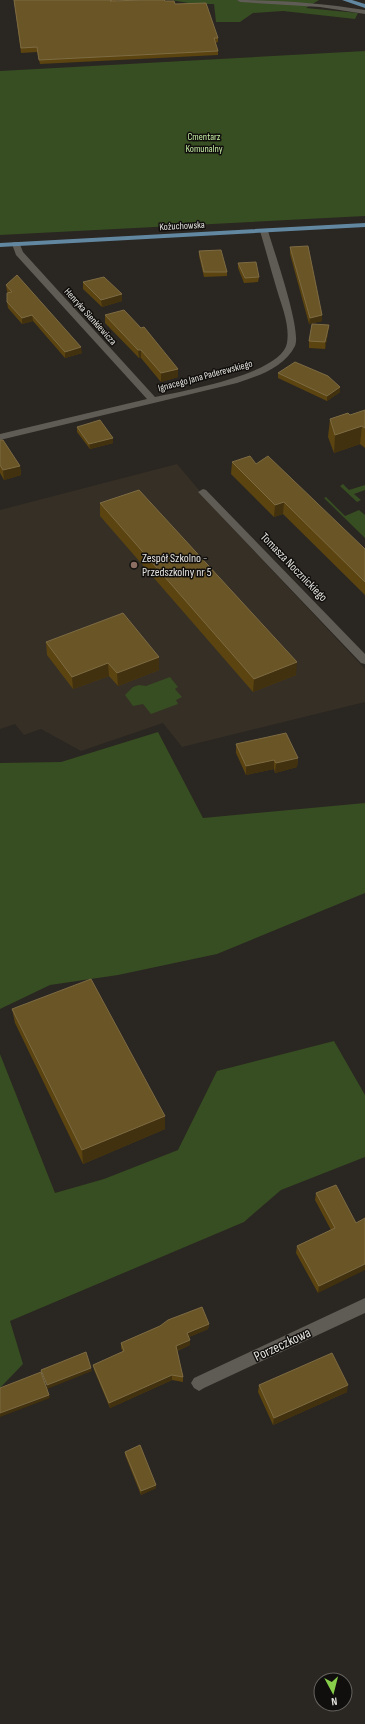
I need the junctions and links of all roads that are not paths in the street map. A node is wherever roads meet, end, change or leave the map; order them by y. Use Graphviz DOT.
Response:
graph roads {
  1 [pos="240,0"];
  2 [pos="345,0"];
  3 [pos="365,6"];
  4 [pos="365,12"];
  5 [pos="365,225"];
  6 [pos="264,231"];
  7 [pos="16,244"];
  8 [pos="0,245"];
  9 [pos="153,400"];
  10 [pos="0,437"];
  11 [pos="203,492"];
  12 [pos="365,660"];
  13 [pos="365,1305"];
  14 [pos="199,1383"];
  1 -- 4 [label="street"];
  2 -- 3 [label="main road"];
  5 -- 6 [label="main road, Kożuchowska"];
  6 -- 7 [label="main road, Kożuchowska"];
  6 -- 9 [label="street, Ignacego Jana Paderewskiego"];
  7 -- 8 [label="main road, Kożuchowska"];
  7 -- 9 [label="street, Henryka Sienkiewicza"];
  9 -- 10 [label="street, Ignacego Jana Paderewskiego"];
  11 -- 12 [label="street, Tomasza Nocznickiego"];
  13 -- 14 [label="street, Porzeczkowa"];
}
